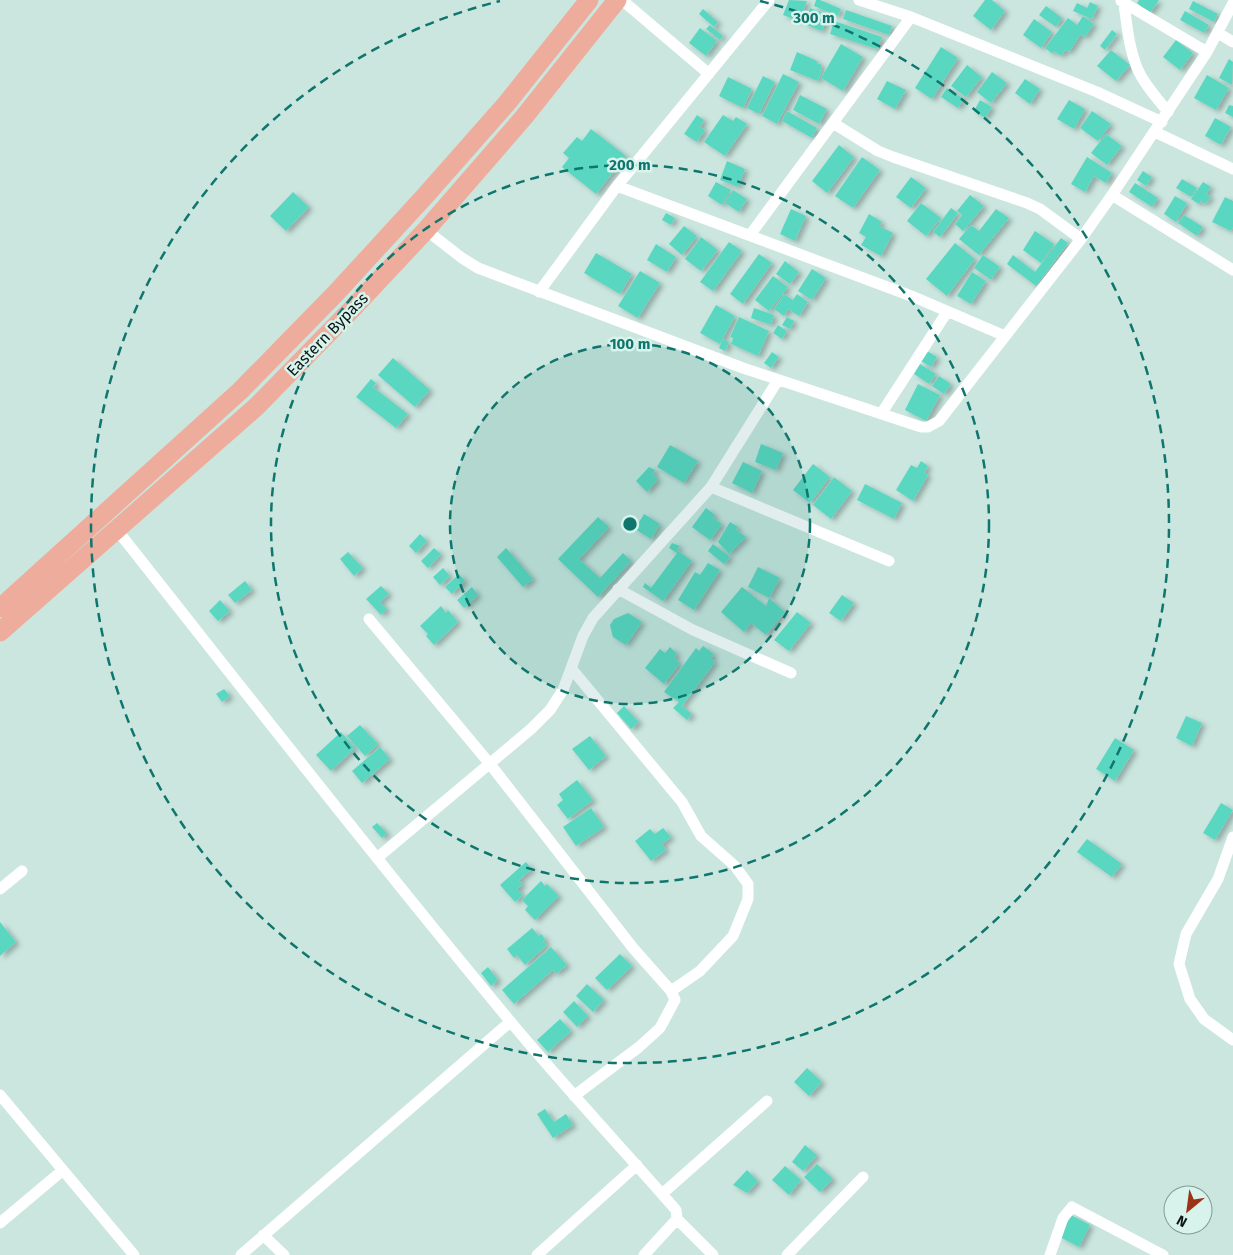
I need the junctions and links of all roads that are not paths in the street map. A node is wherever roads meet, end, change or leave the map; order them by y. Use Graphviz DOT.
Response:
graph roads {
  1 [pos="589,0"];
  2 [pos="617,0"];
  3 [pos="622,0"];
  4 [pos="769,0"];
  5 [pos="859,0"];
  6 [pos="1122,2"];
  7 [pos="1233,2"];
  8 [pos="912,17"];
  9 [pos="1218,33"];
  10 [pos="1233,42"];
  11 [pos="1208,52"];
  12 [pos="709,74"];
  13 [pos="1165,117"];
  14 [pos="833,124"];
  15 [pos="1155,132"];
  16 [pos="1233,169"];
  17 [pos="617,186"];
  18 [pos="1112,195"];
  19 [pos="426,230"];
  20 [pos="750,235"];
  21 [pos="1080,239"];
  22 [pos="1233,270"];
  23 [pos="539,292"];
  24 [pos="948,312"];
  25 [pos="1005,336"];
  26 [pos="778,380"];
  27 [pos="882,414"];
  28 [pos="711,486"];
  29 [pos="118,530"];
  30 [pos="889,561"];
  31 [pos="618,589"];
  32 [pos="0,608"];
  33 [pos="369,619"];
  34 [pos="0,632"];
  35 [pos="571,668"];
  36 [pos="791,673"];
  37 [pos="490,764"];
  38 [pos="1233,837"];
  39 [pos="377,858"];
  40 [pos="22,871"];
  41 [pos="0,890"];
  42 [pos="671,991"];
  43 [pos="510,1022"];
  44 [pos="1233,1040"];
  45 [pos="0,1095"];
  46 [pos="574,1096"];
  47 [pos="767,1101"];
  48 [pos="637,1165"];
  49 [pos="63,1170"];
  50 [pos="862,1176"];
  51 [pos="662,1194"];
  52 [pos="677,1219"];
  53 [pos="0,1223"];
  54 [pos="263,1235"];
  55 [pos="134,1255"];
  56 [pos="241,1255"];
  57 [pos="284,1255"];
  58 [pos="537,1255"];
  59 [pos="644,1255"];
  60 [pos="713,1255"];
  61 [pos="787,1255"];
  62 [pos="1050,1255"];
  63 [pos="1163,1255"];
  1 -- 32 [label="main road, Eastern Bypass"];
  2 -- 19 [label="main road, Eastern Bypass"];
  3 -- 12 [label="street"];
  4 -- 12 [label="street"];
  5 -- 8 [label="street"];
  6 -- 11 [label="street"];
  6 -- 13 [label="street"];
  7 -- 9 [label="street"];
  8 -- 13 [label="street"];
  8 -- 14 [label="street"];
  9 -- 10 [label="street"];
  9 -- 11 [label="street"];
  11 -- 13 [label="street"];
  12 -- 17 [label="street"];
  13 -- 15 [label="street"];
  14 -- 20 [label="street"];
  14 -- 21 [label="street"];
  15 -- 16 [label="street"];
  15 -- 18 [label="street"];
  17 -- 20 [label="street"];
  17 -- 23 [label="street"];
  18 -- 21 [label="street"];
  18 -- 22 [label="street"];
  19 -- 23 [label="street"];
  19 -- 29 [label="main road, Eastern Bypass"];
  20 -- 24 [label="street"];
  21 -- 25 [label="street"];
  23 -- 26 [label="street"];
  24 -- 25 [label="street"];
  24 -- 27 [label="street"];
  25 -- 27 [label="street"];
  26 -- 27 [label="street"];
  26 -- 28 [label="street"];
  28 -- 30 [label="street"];
  28 -- 31 [label="street"];
  29 -- 34 [label="main road, Eastern Bypass"];
  29 -- 39 [label="street"];
  31 -- 35 [label="street"];
  31 -- 36 [label="street"];
  33 -- 37 [label="street"];
  35 -- 37 [label="street"];
  35 -- 42 [label="street"];
  37 -- 39 [label="street"];
  37 -- 42 [label="street"];
  38 -- 44 [label="street"];
  39 -- 43 [label="street"];
  40 -- 41 [label="street"];
  42 -- 46 [label="street"];
  43 -- 46 [label="street"];
  43 -- 54 [label="street"];
  45 -- 49 [label="street"];
  46 -- 48 [label="street"];
  47 -- 51 [label="street"];
  48 -- 51 [label="street"];
  48 -- 58 [label="street"];
  49 -- 53 [label="street"];
  49 -- 55 [label="street"];
  50 -- 61 [label="street"];
  51 -- 52 [label="street"];
  52 -- 59 [label="street"];
  52 -- 60 [label="street"];
  54 -- 56 [label="street"];
  54 -- 57 [label="street"];
  62 -- 63 [label="street"];
}
